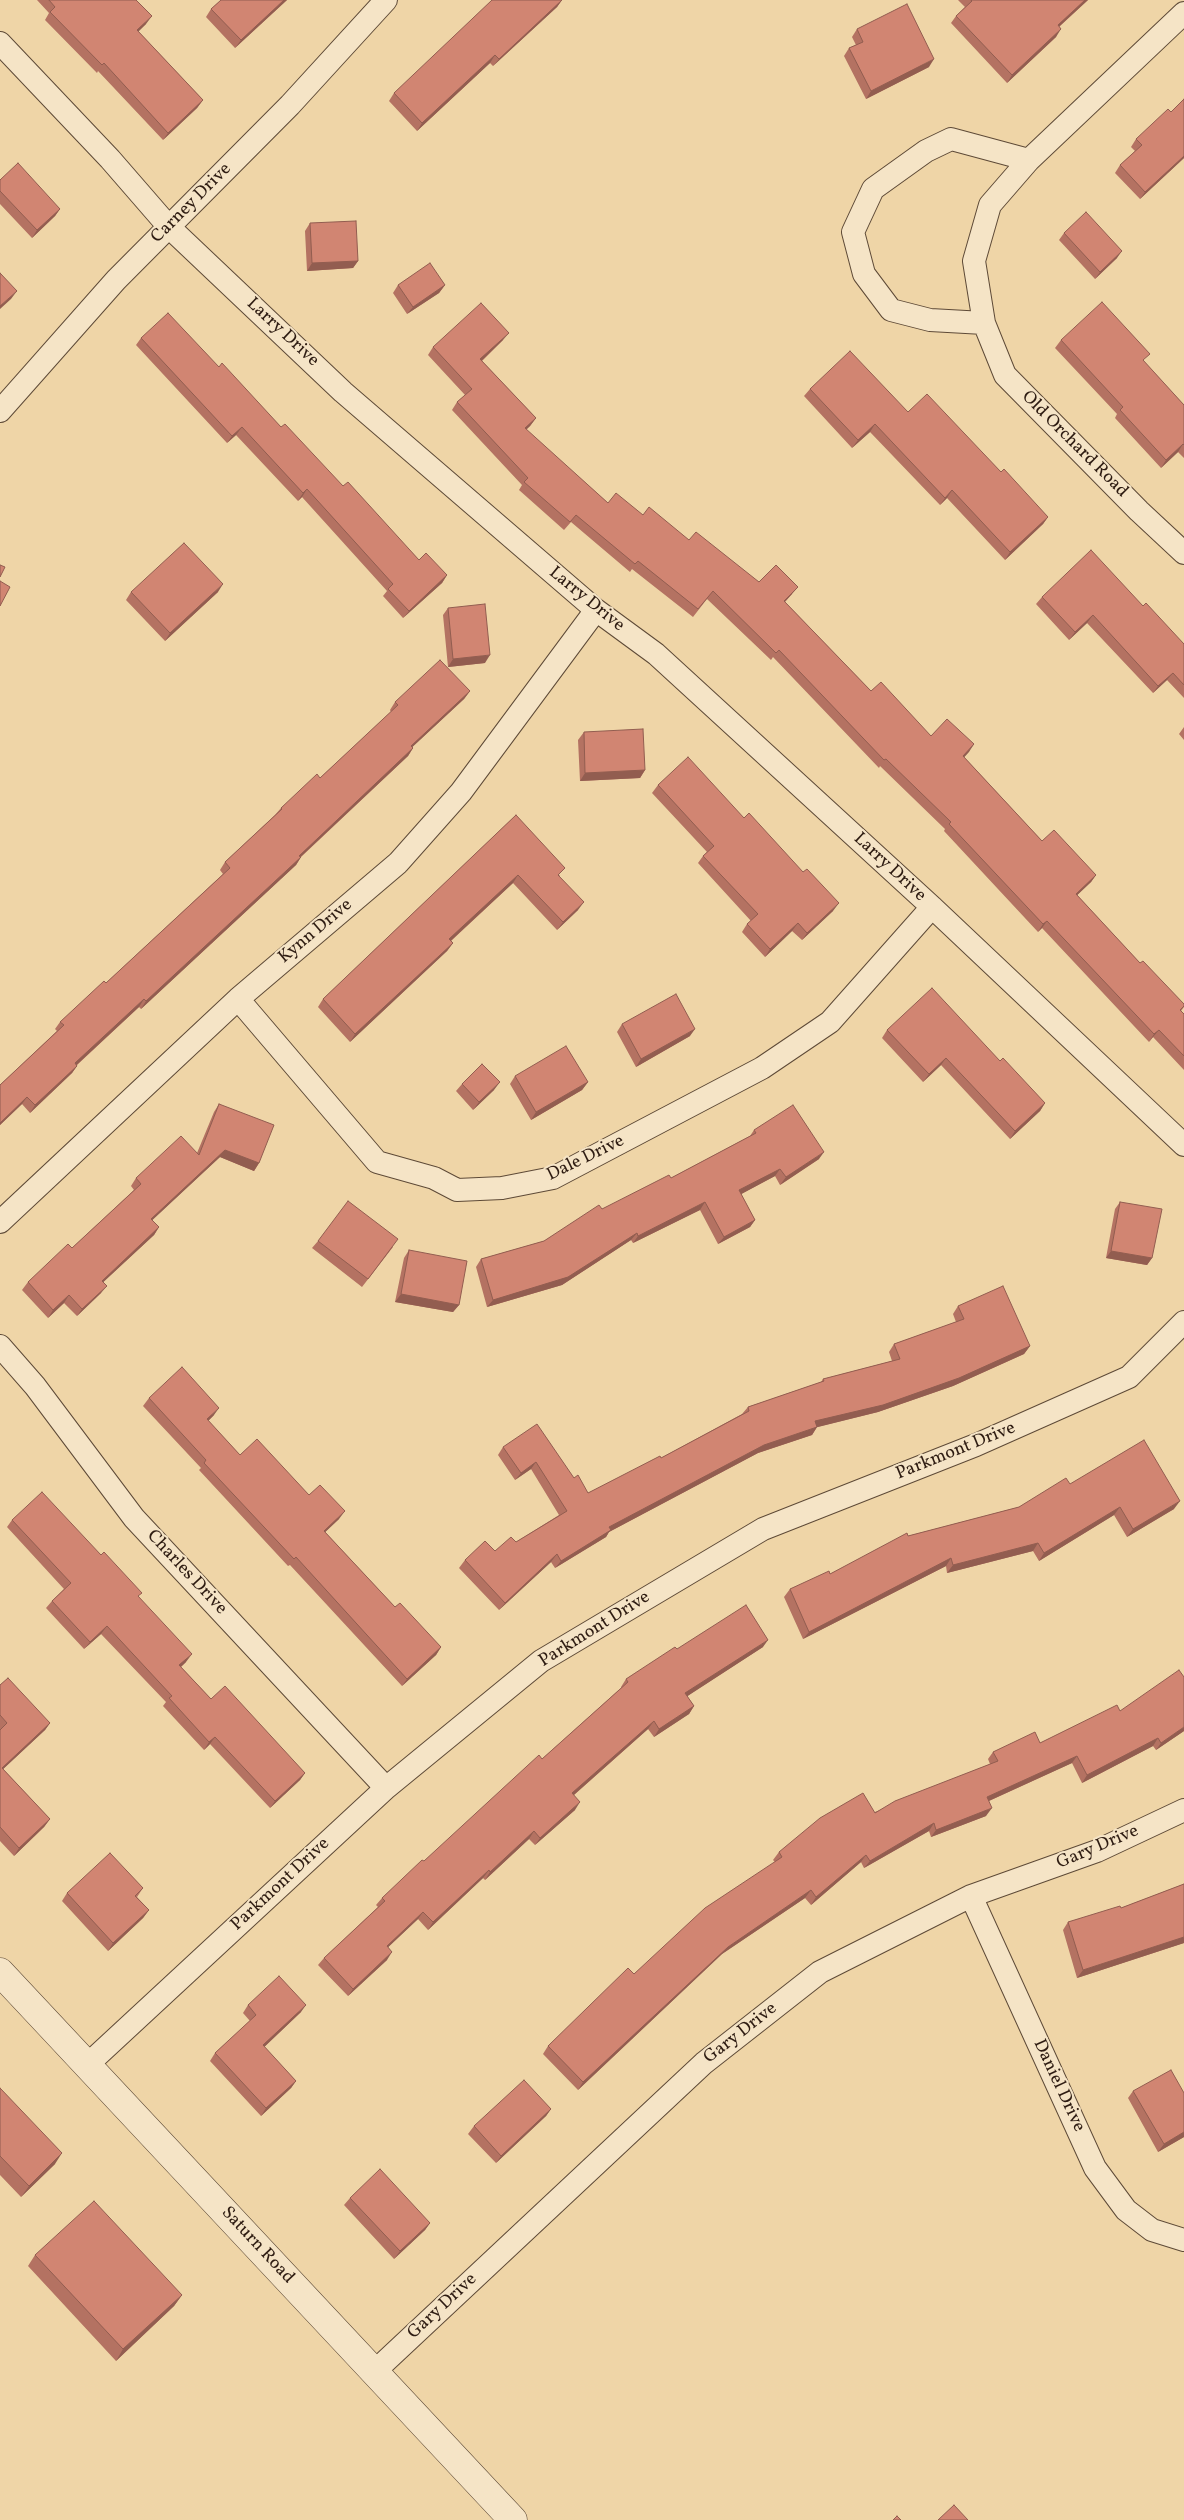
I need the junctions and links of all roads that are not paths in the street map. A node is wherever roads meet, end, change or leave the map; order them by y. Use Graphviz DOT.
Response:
graph roads {
  1 [pos="386,0"];
  2 [pos="1184,13"];
  3 [pos="0,43"];
  4 [pos="1029,160"];
  5 [pos="169,227"];
  6 [pos="984,323"];
  7 [pos="0,411"];
  8 [pos="1184,553"];
  9 [pos="596,610"];
  10 [pos="932,907"];
  11 [pos="238,999"];
  12 [pos="1184,1146"];
  13 [pos="0,1222"];
  14 [pos="1184,1322"];
  15 [pos="0,1346"];
  16 [pos="386,1788"];
  17 [pos="1184,1810"];
  18 [pos="971,1896"];
  19 [pos="0,1972"];
  20 [pos="86,2066"];
  21 [pos="1184,2240"];
  22 [pos="374,2372"];
  23 [pos="513,2520"];
  1 -- 5 [label="street, Carney Drive"];
  2 -- 4 [label="street, Old Orchard Road"];
  3 -- 5 [label="street, Larry Drive"];
  4 -- 6 [label="street, Old Orchard Road"];
  4 -- 6 [label="street"];
  5 -- 7 [label="street, Carney Drive"];
  5 -- 9 [label="street, Larry Drive"];
  6 -- 8 [label="street, Old Orchard Road"];
  9 -- 10 [label="street, Larry Drive"];
  9 -- 11 [label="street, Kynn Drive"];
  10 -- 11 [label="street, Dale Drive"];
  10 -- 12 [label="street, Larry Drive"];
  11 -- 13 [label="street, Kynn Drive"];
  14 -- 16 [label="street, Parkmont Drive"];
  15 -- 16 [label="street, Charles Drive"];
  16 -- 20 [label="street, Parkmont Drive"];
  17 -- 18 [label="street, Gary Drive"];
  18 -- 21 [label="street, Daniel Drive"];
  18 -- 22 [label="street, Gary Drive"];
  19 -- 20 [label="street, Saturn Road"];
  20 -- 22 [label="street, Saturn Road"];
  22 -- 23 [label="street, Saturn Road"];
}
